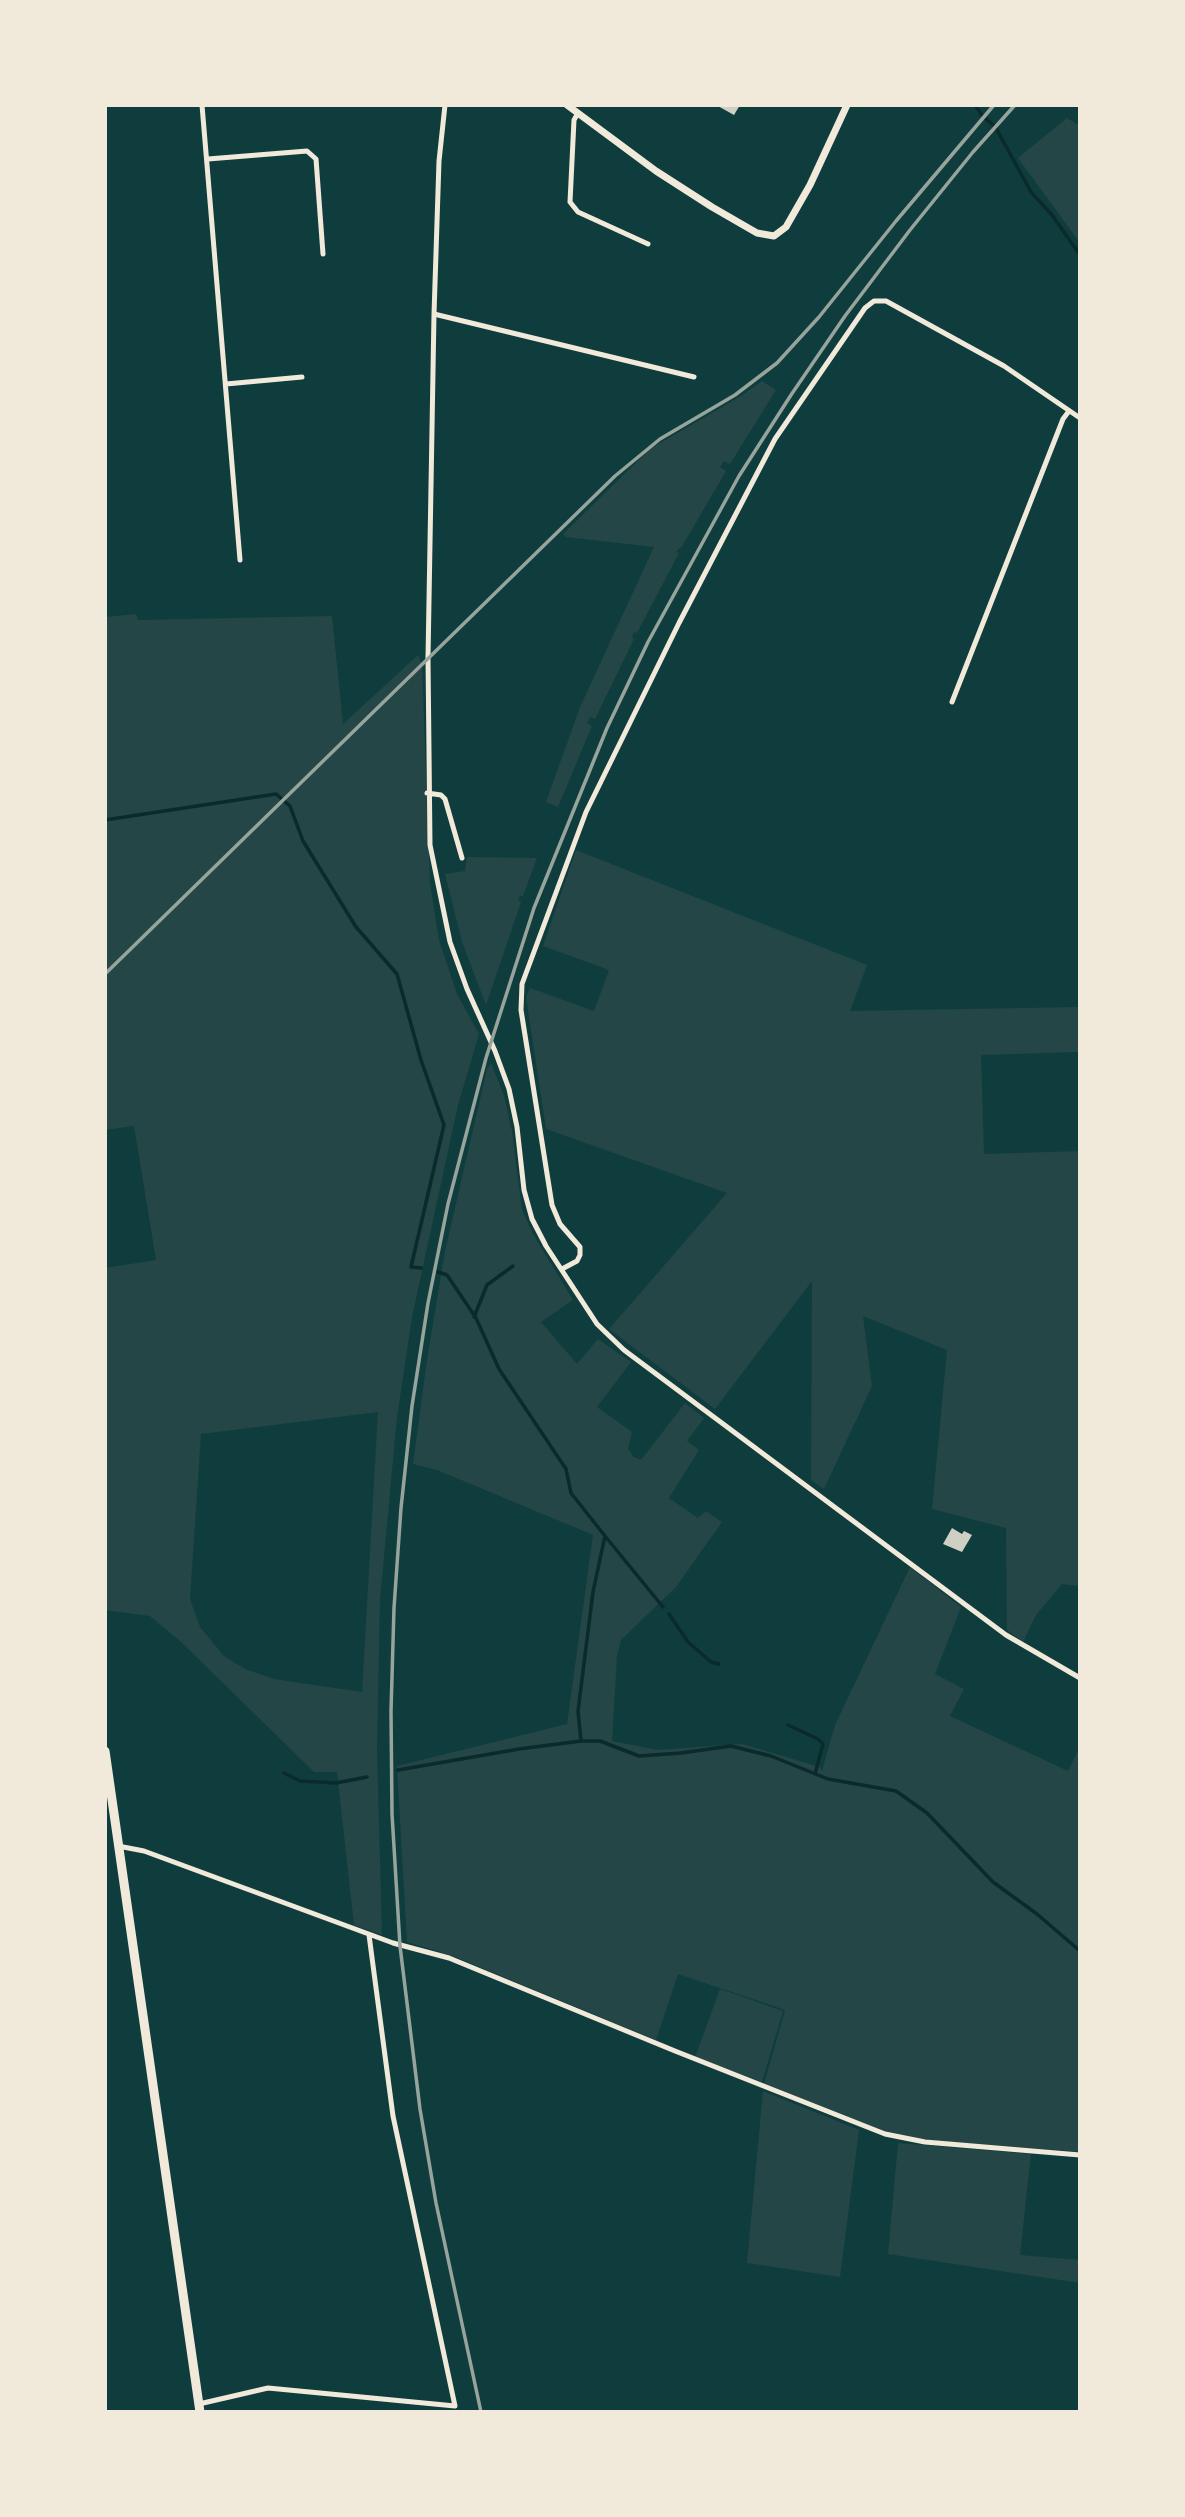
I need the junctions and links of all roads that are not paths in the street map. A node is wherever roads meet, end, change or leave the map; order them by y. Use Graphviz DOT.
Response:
graph roads {
  1 [pos="202,105"];
  2 [pos="445,105"];
  3 [pos="567,105"];
  4 [pos="847,105"];
  5 [pos="578,113"];
  6 [pos="208,159"];
  7 [pos="648,244"];
  8 [pos="323,254"];
  9 [pos="434,314"];
  10 [pos="302,377"];
  11 [pos="694,377"];
  12 [pos="226,384"];
  13 [pos="1069,411"];
  14 [pos="1080,418"];
  15 [pos="240,560"];
  16 [pos="952,702"];
  17 [pos="427,793"];
  18 [pos="462,859"];
  19 [pos="562,1269"];
  20 [pos="1080,1678"];
  21 [pos="105,1751"];
  22 [pos="118,1846"];
  23 [pos="369,1935"];
  24 [pos="1080,2155"];
  25 [pos="199,2408"];
  1 -- 6 [label="street"];
  2 -- 9 [label="street"];
  3 -- 5 [label="street"];
  4 -- 5 [label="street"];
  5 -- 7 [label="street"];
  6 -- 8 [label="street"];
  6 -- 12 [label="street"];
  9 -- 11 [label="street"];
  9 -- 17 [label="street"];
  10 -- 12 [label="street"];
  12 -- 15 [label="street"];
  13 -- 14 [label="street"];
  13 -- 16 [label="street"];
  13 -- 19 [label="street"];
  17 -- 18 [label="street"];
  17 -- 19 [label="street"];
  19 -- 20 [label="street"];
  21 -- 22 [label="main road"];
  22 -- 23 [label="street"];
  22 -- 25 [label="main road"];
  23 -- 24 [label="street"];
  23 -- 25 [label="street"];
}
